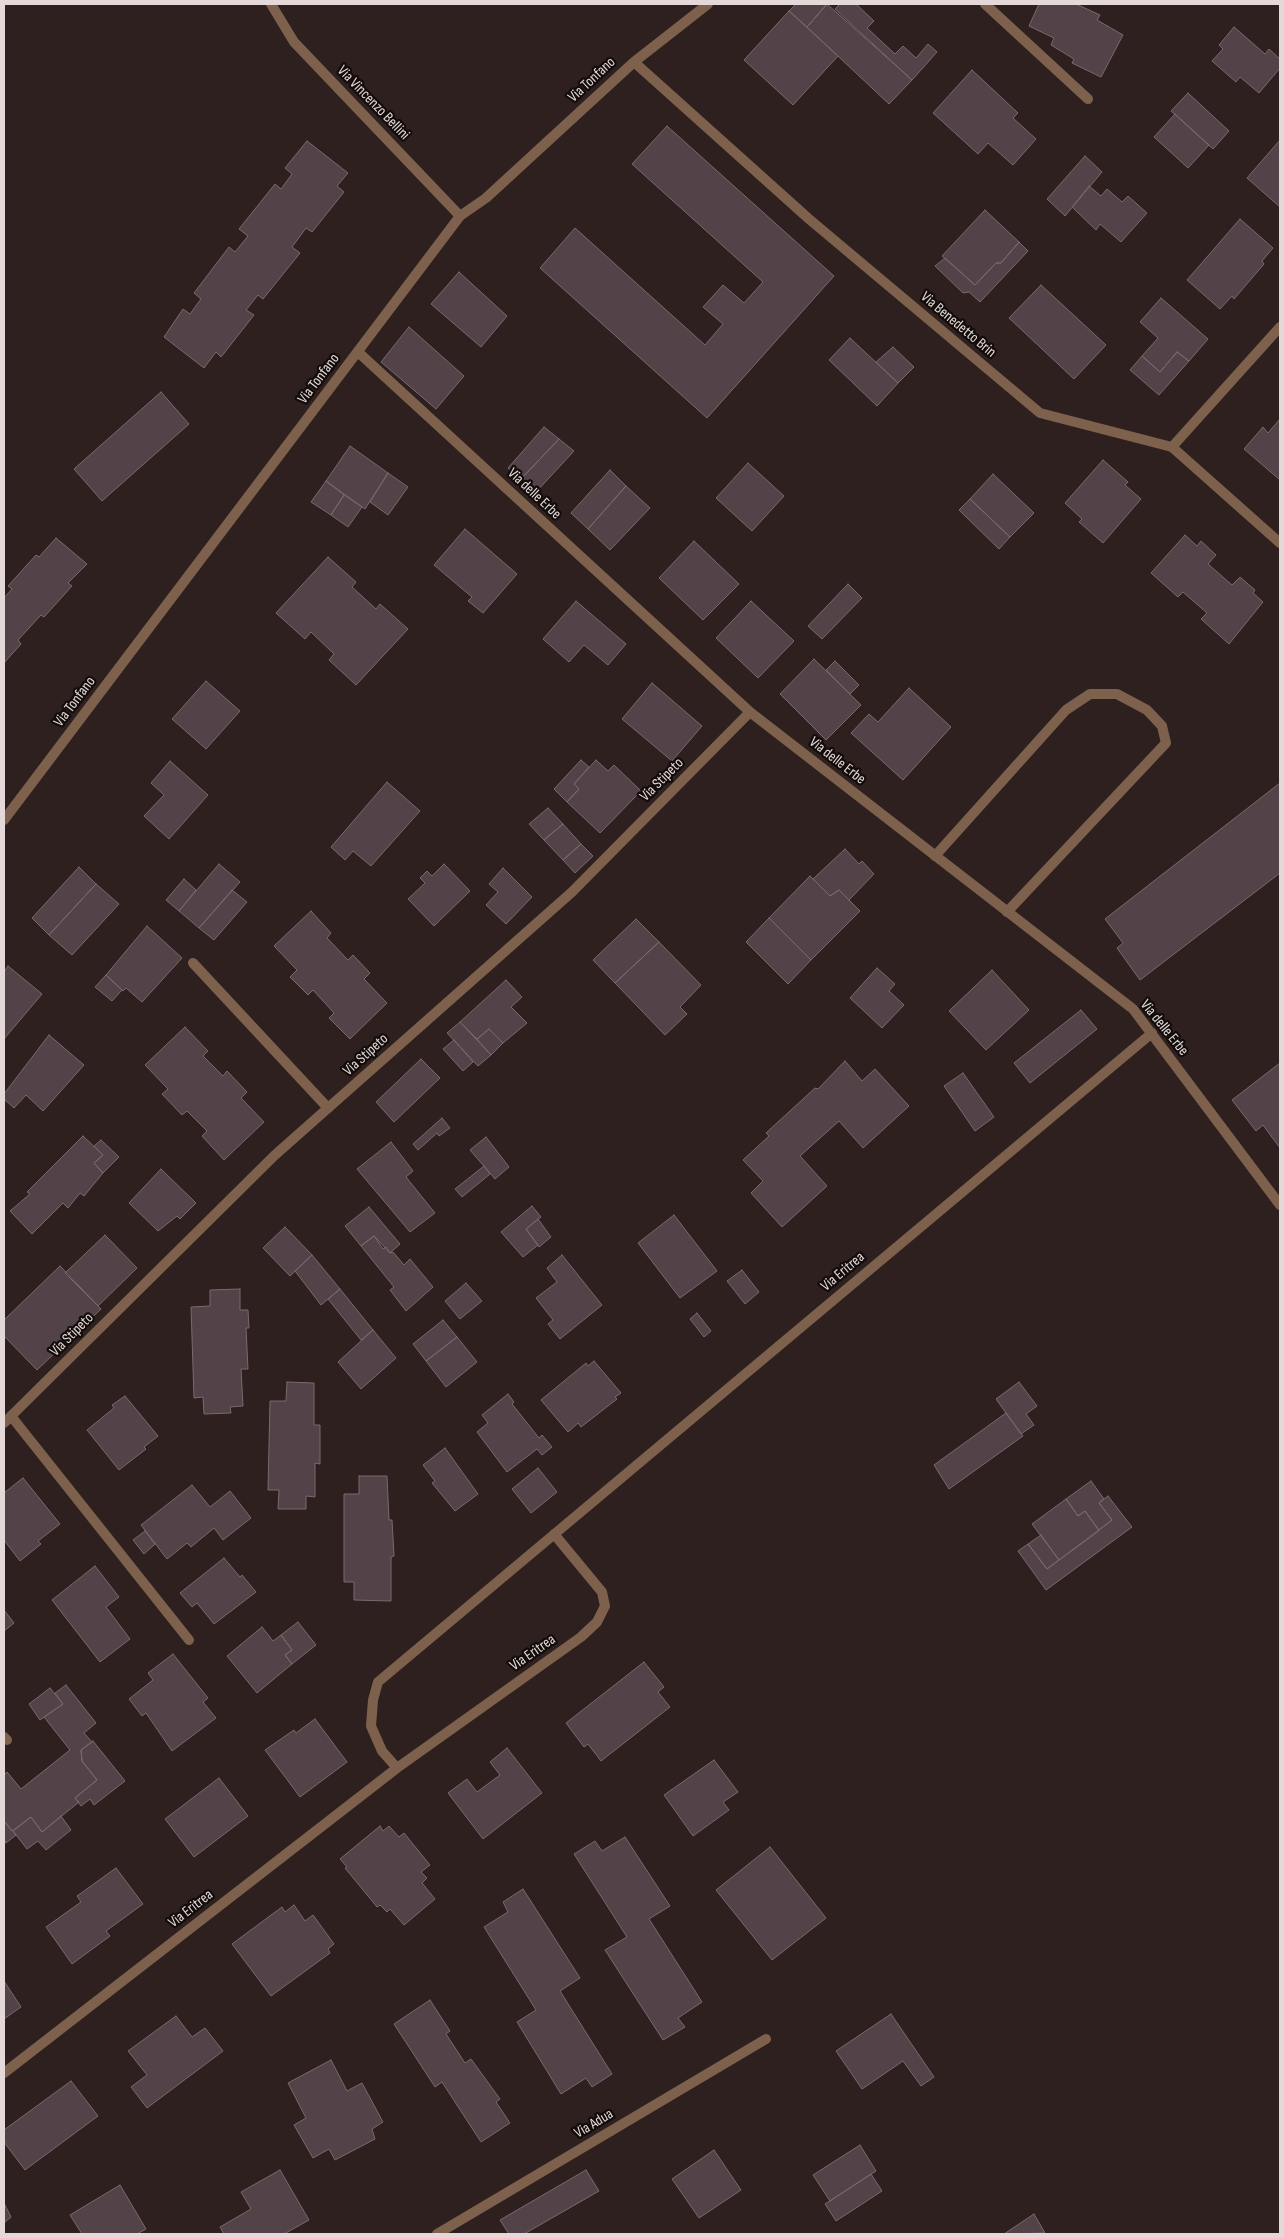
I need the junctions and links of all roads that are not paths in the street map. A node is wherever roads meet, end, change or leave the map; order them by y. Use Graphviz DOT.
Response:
graph roads {
  1 [pos="271,4"];
  2 [pos="708,4"];
  3 [pos="985,4"];
  4 [pos="634,62"];
  5 [pos="1088,98"];
  6 [pos="460,216"];
  7 [pos="1280,327"];
  8 [pos="358,352"];
  9 [pos="1172,447"];
  10 [pos="1280,543"];
  11 [pos="750,712"];
  12 [pos="4,820"];
  13 [pos="935,856"];
  14 [pos="1007,912"];
  15 [pos="193,963"];
  16 [pos="1152,1034"];
  17 [pos="328,1108"];
  18 [pos="1280,1205"];
  19 [pos="7,1420"];
  20 [pos="554,1534"];
  21 [pos="189,1640"];
  22 [pos="397,1768"];
  23 [pos="766,2039"];
  24 [pos="4,2073"];
  25 [pos="437,2234"];
  1 -- 6 [label="street, Via Vincenzo Bellini"];
  2 -- 4 [label="street, Via Tonfano"];
  3 -- 5 [label="street"];
  4 -- 6 [label="street, Via Tonfano"];
  4 -- 9 [label="street, Via Benedetto Brin"];
  6 -- 8 [label="street, Via Tonfano"];
  7 -- 9 [label="street"];
  8 -- 11 [label="street, Via delle Erbe"];
  8 -- 12 [label="street, Via Tonfano"];
  9 -- 10 [label="street"];
  11 -- 13 [label="street, Via delle Erbe"];
  11 -- 17 [label="street, Via Stipeto"];
  13 -- 14 [label="street, Via delle Erbe"];
  13 -- 14 [label="street"];
  14 -- 16 [label="street, Via delle Erbe"];
  15 -- 17 [label="street"];
  16 -- 18 [label="street, Via delle Erbe"];
  16 -- 20 [label="street, Via Eritrea"];
  17 -- 19 [label="street, Via Stipeto"];
  19 -- 21 [label="street"];
  20 -- 22 [label="street, Via Eritrea"];
  20 -- 22 [label="street, Via Eritrea"];
  22 -- 24 [label="street, Via Eritrea"];
  23 -- 25 [label="street, Via Adua"];
}
